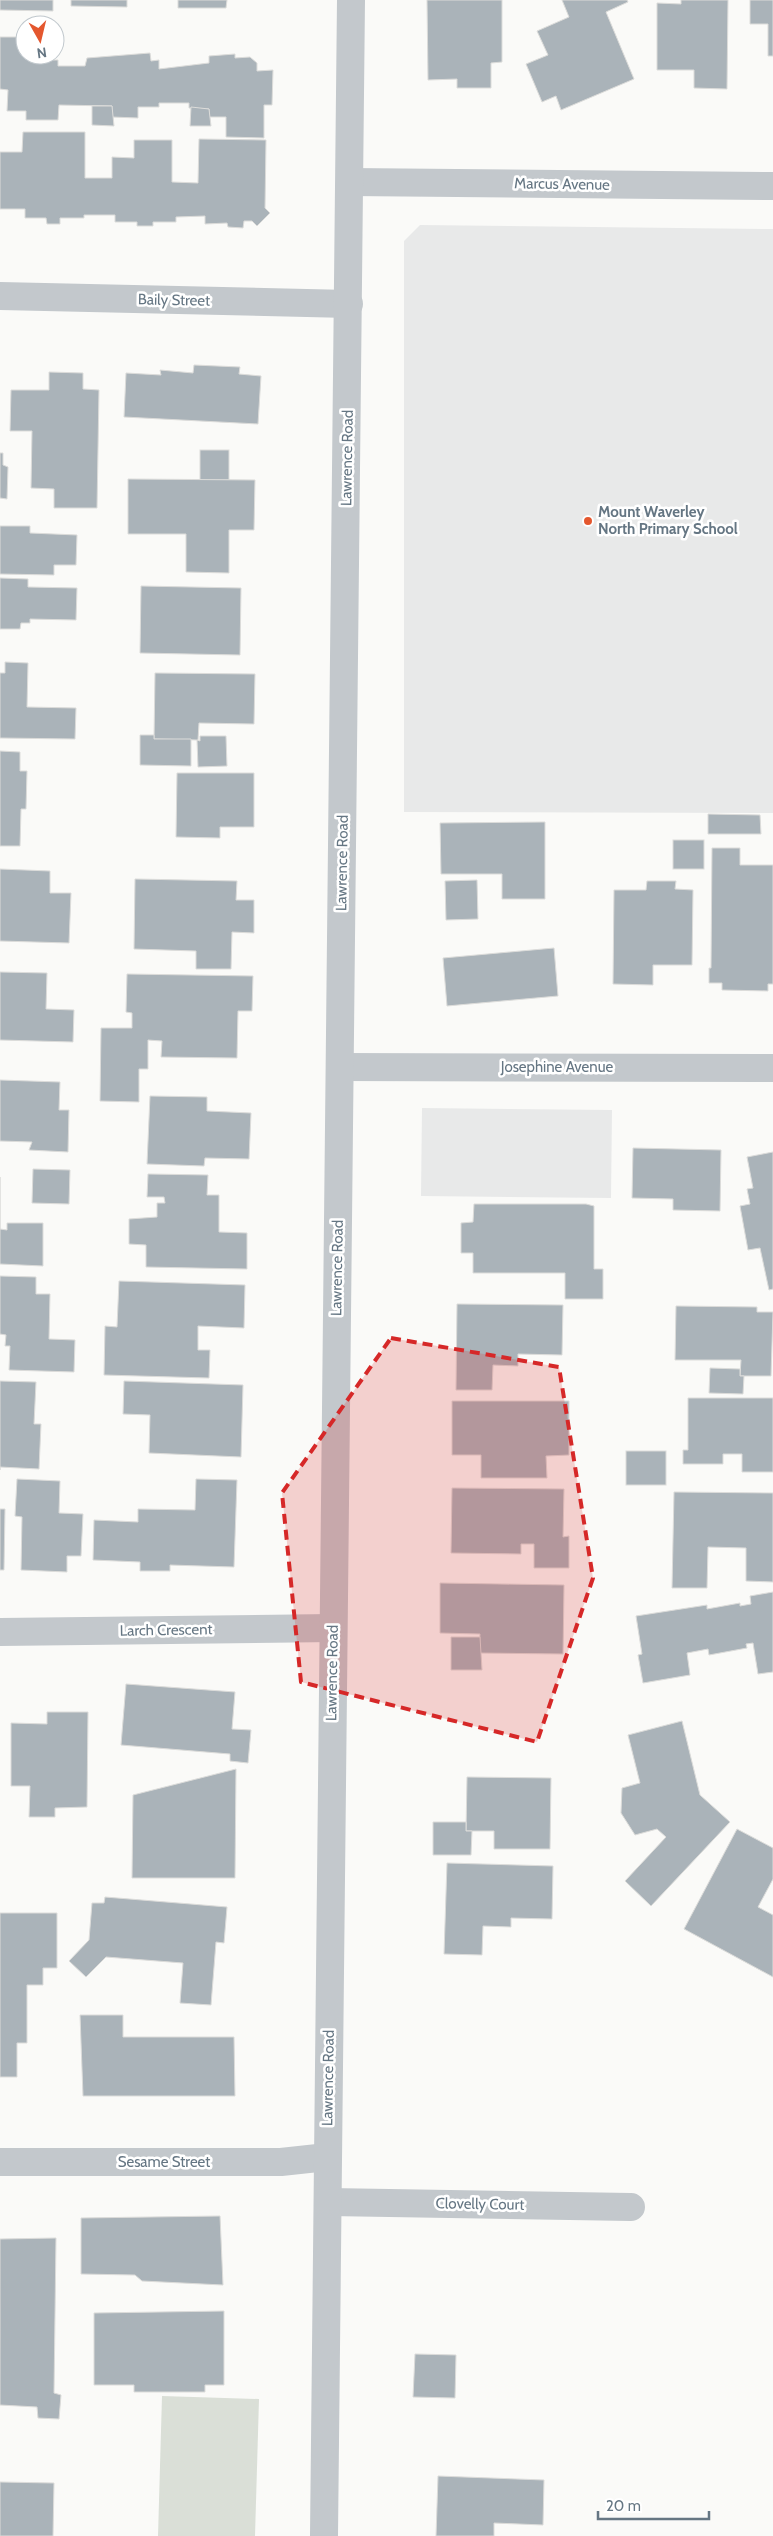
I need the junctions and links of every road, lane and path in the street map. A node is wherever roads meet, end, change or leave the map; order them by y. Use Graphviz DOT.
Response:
graph roads {
  1 [pos="351,0"];
  2 [pos="350,182"];
  3 [pos="773,186"];
  4 [pos="0,296"];
  5 [pos="349,304"];
  6 [pos="340,1067"];
  7 [pos="773,1068"];
  8 [pos="333,1628"];
  9 [pos="0,1632"];
  10 [pos="327,2157"];
  11 [pos="0,2162"];
  12 [pos="329,2202"];
  13 [pos="631,2206"];
  14 [pos="324,2536"];
  1 -- 2 [label="street, Lawrence Road"];
  2 -- 3 [label="street, Marcus Avenue"];
  2 -- 5 [label="street, Lawrence Road"];
  4 -- 5 [label="street, Baily Street"];
  5 -- 6 [label="street, Lawrence Road"];
  6 -- 7 [label="street, Josephine Avenue"];
  6 -- 8 [label="street, Lawrence Road"];
  8 -- 9 [label="street, Larch Crescent"];
  8 -- 10 [label="street, Lawrence Road"];
  10 -- 11 [label="street, Sesame Street"];
  10 -- 12 [label="street, Lawrence Road"];
  12 -- 13 [label="street, Clovelly Court"];
  12 -- 14 [label="street, Lawrence Road"];
}
